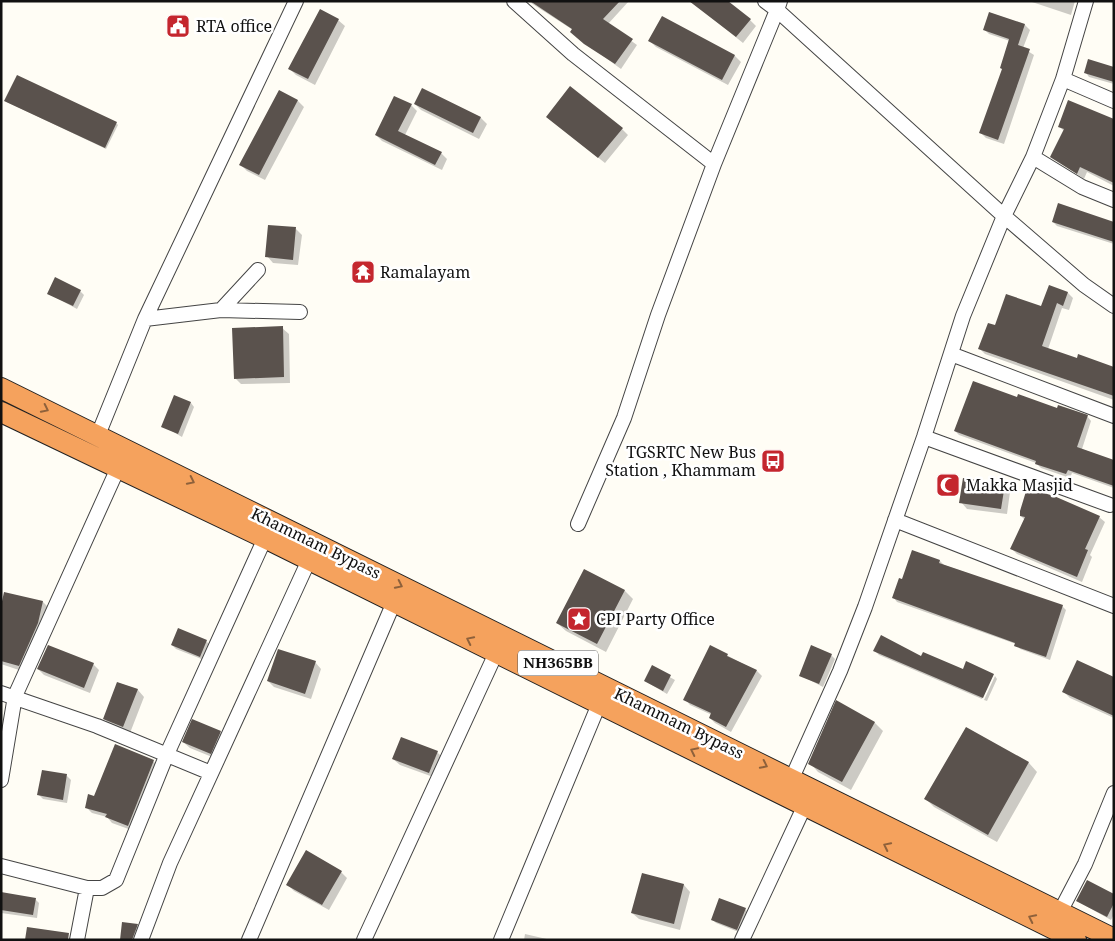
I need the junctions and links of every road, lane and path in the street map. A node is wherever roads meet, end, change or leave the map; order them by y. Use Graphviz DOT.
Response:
graph roads {
  1 [pos="296,1"];
  2 [pos="514,1"];
  3 [pos="765,1"];
  4 [pos="1086,1"];
  5 [pos="778,6"];
  6 [pos="1063,79"];
  7 [pos="1114,101"];
  8 [pos="1033,158"];
  9 [pos="714,164"];
  10 [pos="1114,200"];
  11 [pos="1004,216"];
  12 [pos="258,270"];
  13 [pos="1114,306"];
  14 [pos="221,310"];
  15 [pos="300,312"];
  16 [pos="145,319"];
  17 [pos="951,354"];
  18 [pos="1,388"];
  19 [pos="1,412"];
  20 [pos="1114,416"];
  21 [pos="98,435"];
  22 [pos="924,437"];
  23 [pos="118,468"];
  24 [pos="1110,505"];
  25 [pos="895,520"];
  26 [pos="578,524"];
  27 [pos="265,538"];
  28 [pos="309,560"];
  29 [pos="394,602"];
  30 [pos="1114,606"];
  31 [pos="505,650"];
  32 [pos="1,693"];
  33 [pos="15,696"];
  34 [pos="600,704"];
  35 [pos="167,754"];
  36 [pos="211,773"];
  37 [pos="1,780"];
  38 [pos="788,787"];
  39 [pos="1114,793"];
  40 [pos="805,805"];
  41 [pos="1,866"];
  42 [pos="87,888"];
  43 [pos="1060,912"];
  44 [pos="1114,939"];
  45 [pos="77,940"];
  46 [pos="140,940"];
  47 [pos="249,940"];
  48 [pos="364,940"];
  49 [pos="501,940"];
  50 [pos="742,940"];
  51 [pos="1076,940"];
  1 -- 16 [label="street"];
  2 -- 9 [label="street"];
  3 -- 5 [label="street"];
  4 -- 6 [label="street"];
  5 -- 9 [label="street"];
  5 -- 11 [label="street"];
  6 -- 7 [label="street"];
  6 -- 8 [label="street"];
  8 -- 10 [label="street"];
  8 -- 11 [label="street"];
  9 -- 26 [label="street"];
  11 -- 13 [label="street"];
  11 -- 17 [label="street"];
  12 -- 14 [label="street"];
  14 -- 15 [label="street"];
  14 -- 16 [label="street"];
  16 -- 21 [label="street"];
  17 -- 20 [label="street"];
  17 -- 22 [label="street"];
  18 -- 21 [label="highway, Khammam Bypass / NH365BB, one-way"];
  19 -- 23 [label="highway, Khammam Bypass / NH365BB"];
  21 -- 31 [label="highway, Khammam Bypass / NH365BB, one-way"];
  22 -- 24 [label="street"];
  22 -- 25 [label="street"];
  23 -- 27 [label="highway, Khammam Bypass / NH365BB"];
  23 -- 33 [label="street"];
  25 -- 30 [label="street"];
  25 -- 38 [label="street"];
  27 -- 28 [label="highway, Khammam Bypass / NH365BB"];
  27 -- 35 [label="street"];
  28 -- 29 [label="highway, Khammam Bypass / NH365BB"];
  28 -- 36 [label="street"];
  31 -- 29 [label="highway, Khammam Bypass / NH365BB, one-way"];
  29 -- 47 [label="street"];
  31 -- 34 [label="highway, Khammam Bypass / NH365BB"];
  31 -- 38 [label="highway, Khammam Bypass / NH365BB, one-way"];
  31 -- 48 [label="street"];
  32 -- 33 [label="street"];
  33 -- 35 [label="street"];
  33 -- 37 [label="street"];
  38 -- 34 [label="highway, Khammam Bypass / NH365BB, one-way"];
  34 -- 49 [label="street"];
  35 -- 36 [label="street"];
  35 -- 42 [label="street"];
  36 -- 46 [label="street"];
  38 -- 40 [label="highway, Khammam Bypass / NH365BB"];
  38 -- 43 [label="highway, Khammam Bypass / NH365BB"];
  39 -- 43 [label="street"];
  40 -- 50 [label="street"];
  51 -- 40 [label="highway, Khammam Bypass / NH365BB, one-way"];
  41 -- 42 [label="street"];
  42 -- 45 [label="street"];
  43 -- 44 [label="highway, Khammam Bypass / NH365BB"];
}
